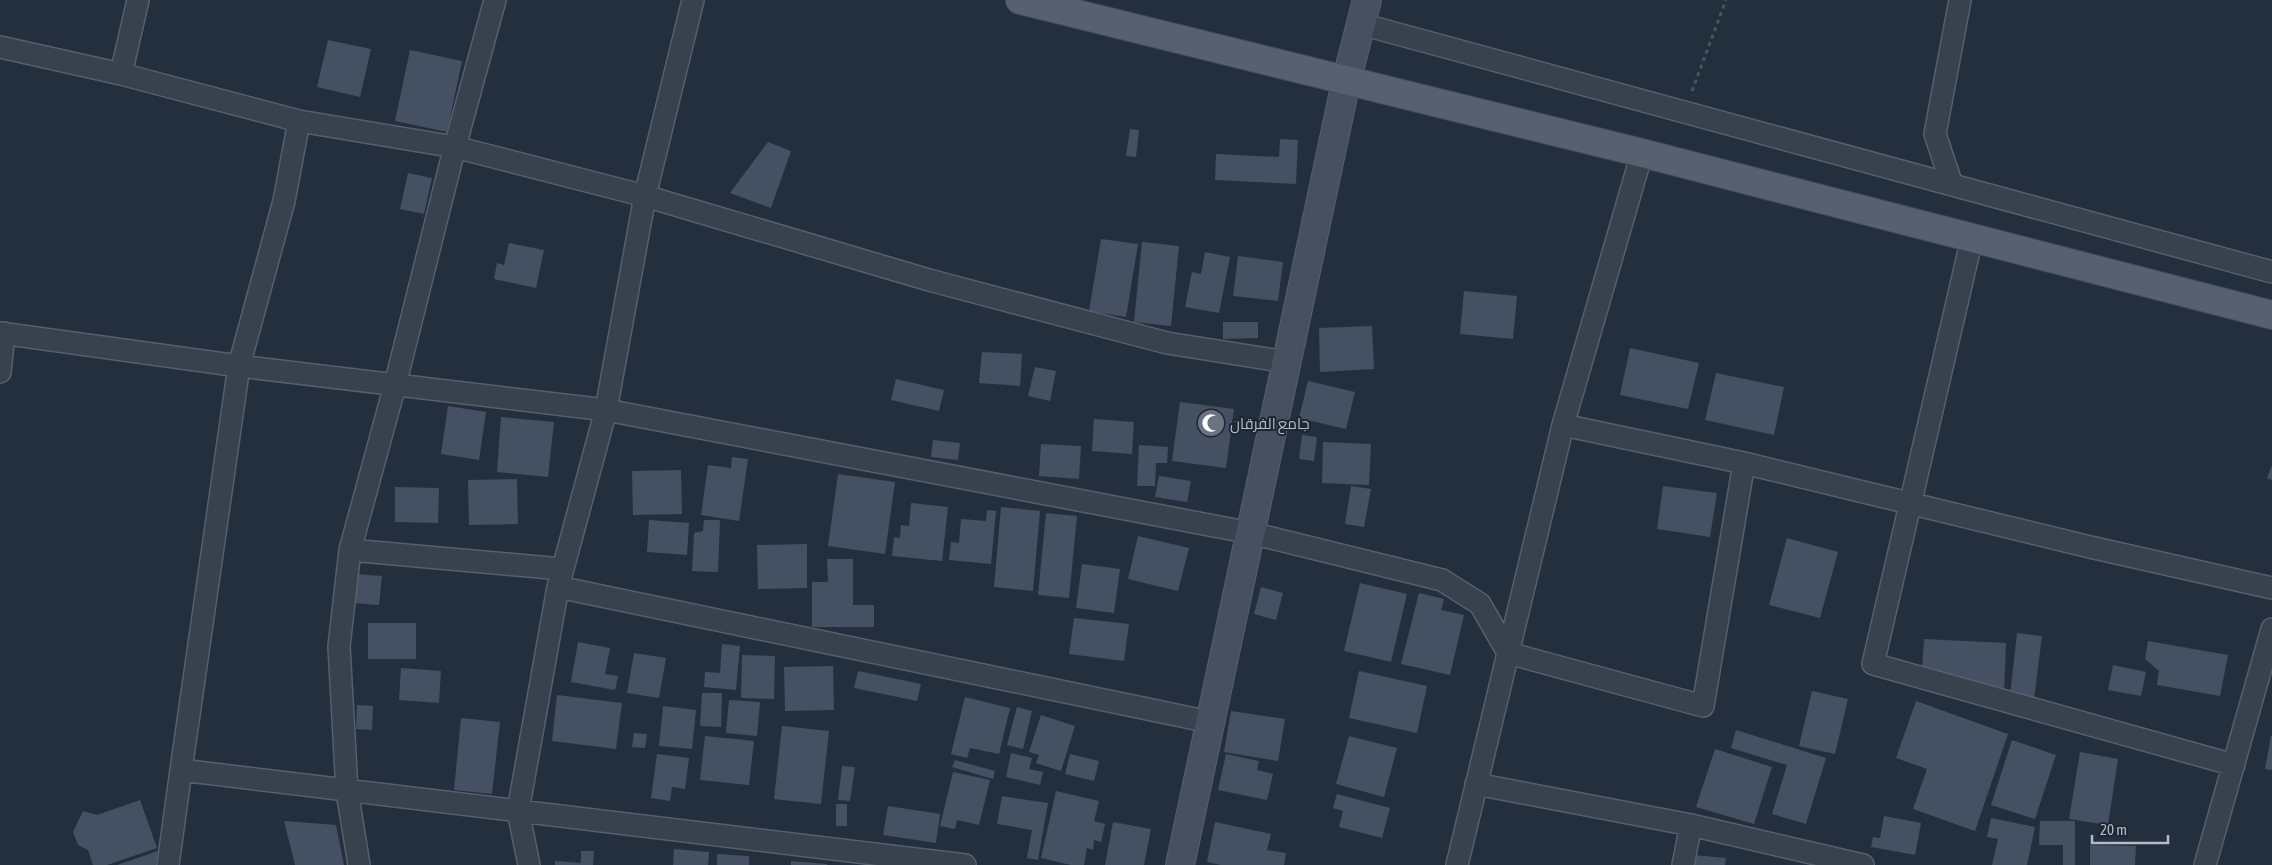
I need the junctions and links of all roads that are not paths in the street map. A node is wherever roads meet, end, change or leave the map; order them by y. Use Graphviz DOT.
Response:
graph roads {
  1 [pos="138,0"];
  2 [pos="495,0"];
  3 [pos="693,0"];
  4 [pos="1020,0"];
  5 [pos="1960,0"];
  6 [pos="1364,12"];
  7 [pos="0,47"];
  8 [pos="120,74"];
  9 [pos="1346,82"];
  10 [pos="299,121"];
  11 [pos="455,147"];
  12 [pos="1642,153"];
  13 [pos="1952,185"];
  14 [pos="645,196"];
  15 [pos="1972,238"];
  16 [pos="2272,272"];
  17 [pos="2272,315"];
  18 [pos="2,333"];
  19 [pos="1287,362"];
  20 [pos="239,366"];
  21 [pos="0,372"];
  22 [pos="395,385"];
  23 [pos="606,410"];
  24 [pos="1563,425"];
  25 [pos="1744,464"];
  26 [pos="1909,503"];
  27 [pos="1251,532"];
  28 [pos="350,550"];
  29 [pos="560,578"];
  30 [pos="2272,588"];
  31 [pos="2272,629"];
  32 [pos="1508,653"];
  33 [pos="1210,722"];
  34 [pos="2234,764"];
  35 [pos="181,770"];
  36 [pos="1476,784"];
  37 [pos="347,790"];
  38 [pos="518,811"];
  39 [pos="1691,825"];
  40 [pos="851,858"];
  41 [pos="168,865"];
  42 [pos="359,865"];
  43 [pos="529,865"];
  44 [pos="965,865"];
  45 [pos="1180,865"];
  46 [pos="1457,865"];
  47 [pos="1683,865"];
  48 [pos="1863,865"];
  49 [pos="2205,865"];
  1 -- 8 [label="street"];
  2 -- 11 [label="street"];
  3 -- 14 [label="street"];
  4 -- 9 [label="main road"];
  5 -- 13 [label="street"];
  6 -- 9 [label="street"];
  6 -- 13 [label="street"];
  7 -- 8 [label="street"];
  8 -- 10 [label="street"];
  9 -- 12 [label="main road"];
  9 -- 19 [label="street"];
  10 -- 11 [label="street"];
  10 -- 20 [label="street"];
  11 -- 14 [label="street"];
  11 -- 22 [label="street"];
  12 -- 15 [label="main road"];
  12 -- 24 [label="street"];
  13 -- 16 [label="street"];
  14 -- 19 [label="street"];
  14 -- 23 [label="street"];
  15 -- 17 [label="main road"];
  15 -- 26 [label="street"];
  18 -- 20 [label="street"];
  18 -- 21 [label="street"];
  19 -- 27 [label="street"];
  20 -- 22 [label="street"];
  20 -- 35 [label="street"];
  22 -- 23 [label="street"];
  22 -- 28 [label="street"];
  23 -- 27 [label="street"];
  23 -- 29 [label="street"];
  24 -- 25 [label="street"];
  24 -- 32 [label="street"];
  25 -- 26 [label="street"];
  25 -- 32 [label="street"];
  26 -- 30 [label="street"];
  26 -- 34 [label="street"];
  27 -- 32 [label="street"];
  27 -- 33 [label="street"];
  28 -- 29 [label="street"];
  28 -- 37 [label="street"];
  29 -- 33 [label="street"];
  29 -- 38 [label="street"];
  31 -- 34 [label="street"];
  32 -- 36 [label="street"];
  33 -- 45 [label="street"];
  34 -- 49 [label="street"];
  35 -- 37 [label="street"];
  35 -- 41 [label="street"];
  36 -- 39 [label="street"];
  36 -- 46 [label="street"];
  37 -- 38 [label="street"];
  37 -- 42 [label="street"];
  38 -- 40 [label="street"];
  38 -- 43 [label="street"];
  39 -- 47 [label="street"];
  39 -- 48 [label="street"];
  40 -- 44 [label="street"];
}
